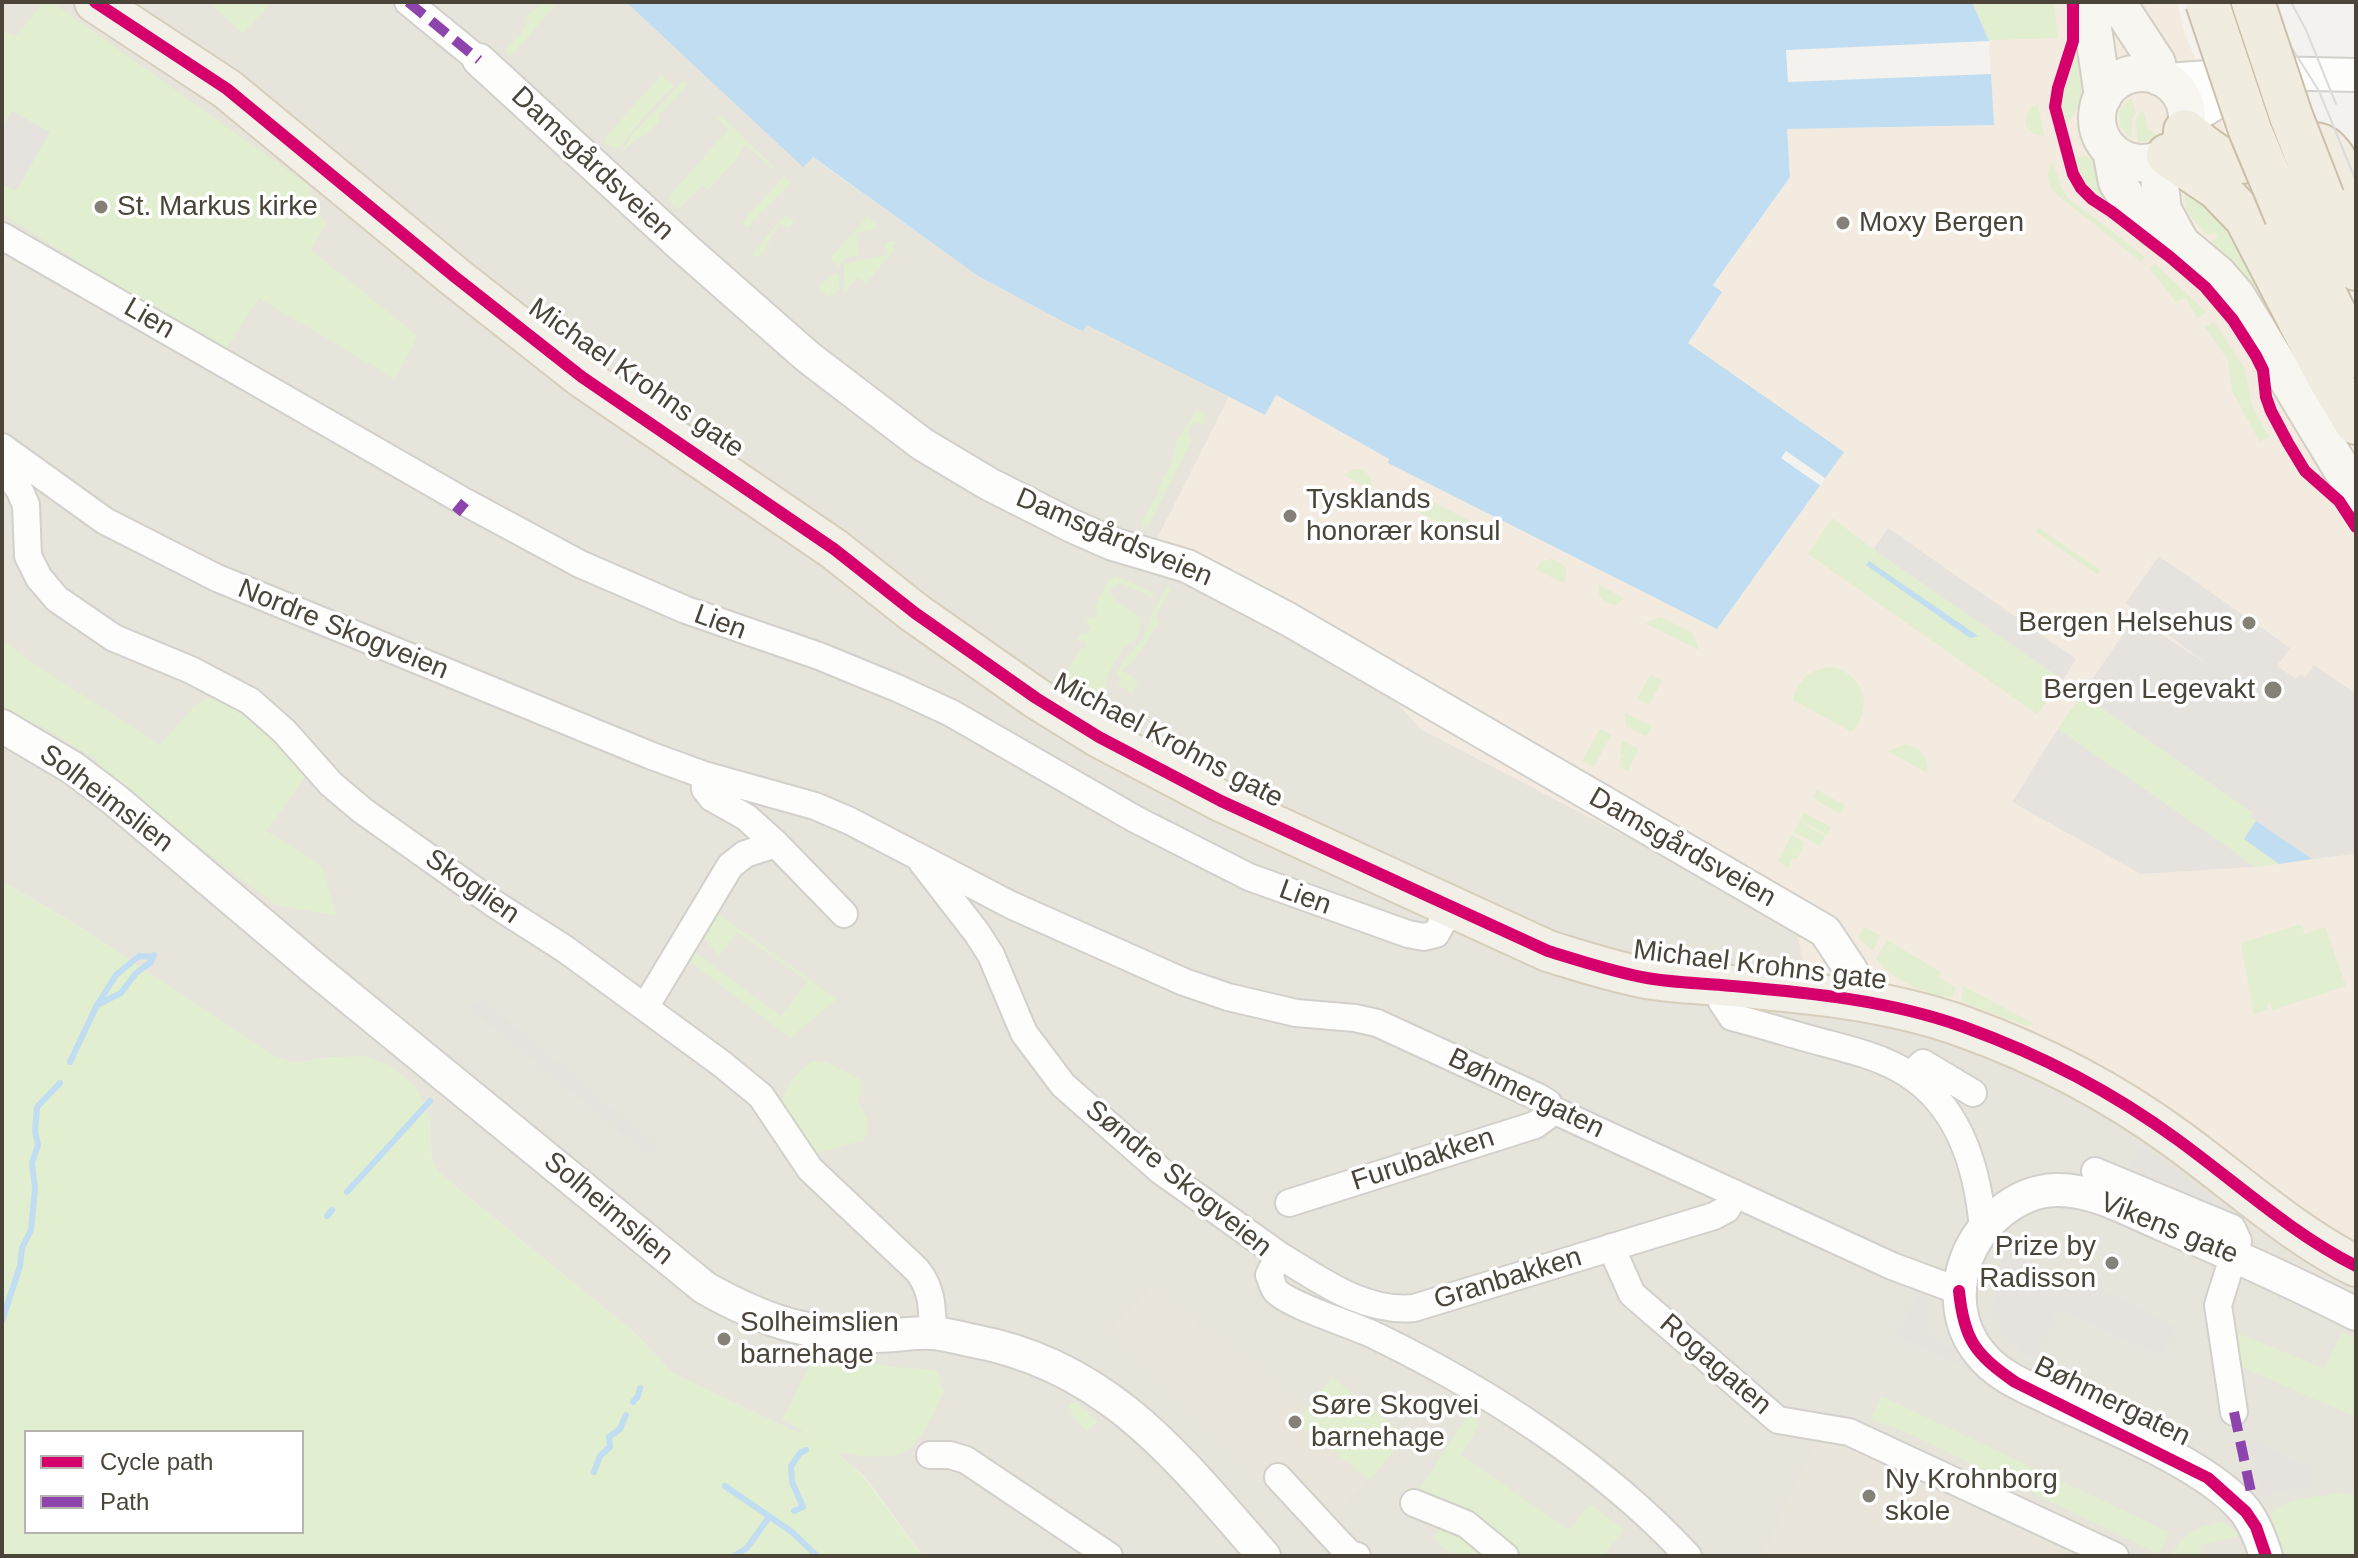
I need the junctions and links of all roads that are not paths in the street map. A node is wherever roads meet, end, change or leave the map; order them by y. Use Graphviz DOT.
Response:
graph roads {
  1 [pos="95,2"];
  2 [pos="408,2"];
  3 [pos="2086,2"];
  4 [pos="2117,2"];
  5 [pos="2207,2"];
  6 [pos="2253,2"];
  7 [pos="479,60"];
  8 [pos="2356,75"];
  9 [pos="2250,76"];
  10 [pos="2162,78"];
  11 [pos="2103,97"];
  12 [pos="2174,142"];
  13 [pos="2111,150"];
  14 [pos="2261,160"];
  15 [pos="2303,210"];
  16 [pos="2,236"];
  17 [pos="2182,244"];
  18 [pos="2356,269"];
  19 [pos="2356,356"];
  20 [pos="2356,423"];
  21 [pos="2,447"];
  22 [pos="2,467"];
  23 [pos="2356,493"];
  24 [pos="2,726"];
  25 [pos="704,775"];
  26 [pos="776,844"];
  27 [pos="920,859"];
  28 [pos="1451,907"];
  29 [pos="844,914"];
  30 [pos="1717,984"];
  31 [pos="650,999"];
  32 [pos="1863,1000"];
  33 [pos="1910,1075"];
  34 [pos="1973,1093"];
  35 [pos="1551,1109"];
  36 [pos="2095,1171"];
  37 [pos="1734,1193"];
  38 [pos="1289,1203"];
  39 [pos="1983,1229"];
  40 [pos="1611,1247"];
  41 [pos="1279,1255"];
  42 [pos="2233,1255"];
  43 [pos="2352,1262"];
  44 [pos="1959,1291"];
  45 [pos="2356,1314"];
  46 [pos="933,1333"];
  47 [pos="2234,1412"];
  48 [pos="930,1455"];
  49 [pos="1278,1477"];
  50 [pos="1414,1503"];
  51 [pos="2267,1553"];
  52 [pos="1109,1556"];
  53 [pos="1264,1556"];
  54 [pos="1357,1556"];
  55 [pos="1505,1556"];
  56 [pos="1688,1556"];
  57 [pos="2115,1556"];
  1 -- 28 [label="main road, Michael Krohns gate"];
  2 -- 7 [label="street, Damsgårdsveien"];
  3 -- 11 [label="main road"];
  4 -- 10 [label="main road"];
  5 -- 15 [label="highway, bridge"];
  6 -- 15 [label="highway, bridge"];
  7 -- 32 [label="street, Damsgårdsveien"];
  8 -- 9 [label="street"];
  9 -- 10 [label="street"];
  9 -- 12 [label="street"];
  10 -- 11 [label="main road"];
  10 -- 12 [label="main road"];
  11 -- 13 [label="main road"];
  12 -- 13 [label="main road"];
  12 -- 14 [label="highway"];
  12 -- 15 [label="highway"];
  12 -- 17 [label="main road"];
  13 -- 17 [label="main road"];
  14 -- 15 [label="highway"];
  14 -- 15 [label="highway"];
  15 -- 18 [label="highway"];
  15 -- 19 [label="highway"];
  15 -- 20 [label="highway"];
  16 -- 28 [label="street, Lien"];
  17 -- 23 [label="main road"];
  21 -- 25 [label="street, Nordre Skogveien"];
  22 -- 46 [label="street, Skoglien"];
  24 -- 46 [label="street, Solheimslien"];
  25 -- 26 [label="street"];
  25 -- 27 [label="street, Nordre Skogveien"];
  26 -- 29 [label="street"];
  26 -- 31 [label="street"];
  27 -- 35 [label="street, Bøhmergaten"];
  27 -- 41 [label="street, Søndre Skogveien"];
  28 -- 30 [label="main road, Michael Krohns gate"];
  30 -- 32 [label="main road, Michael Krohns gate"];
  30 -- 33 [label="street"];
  32 -- 43 [label="main road, Michael Krohns gate"];
  33 -- 34 [label="street"];
  33 -- 39 [label="street"];
  35 -- 37 [label="street, Bøhmergaten"];
  35 -- 38 [label="street, Furubakken"];
  36 -- 42 [label="street"];
  37 -- 40 [label="street, Granbakken"];
  37 -- 44 [label="street, Bøhmergaten"];
  39 -- 42 [label="street, Vikens gate"];
  39 -- 44 [label="street, Vikens gate"];
  40 -- 41 [label="street, Granbakken"];
  40 -- 57 [label="street, Rogagaten"];
  41 -- 56 [label="street, Søndre Skogveien"];
  42 -- 45 [label="street, Vikens gate"];
  42 -- 47 [label="street"];
  44 -- 51 [label="street, Bøhmergaten"];
  46 -- 53 [label="street, Solheimslien"];
  48 -- 52 [label="street"];
  49 -- 54 [label="street"];
  50 -- 55 [label="street"];
}
